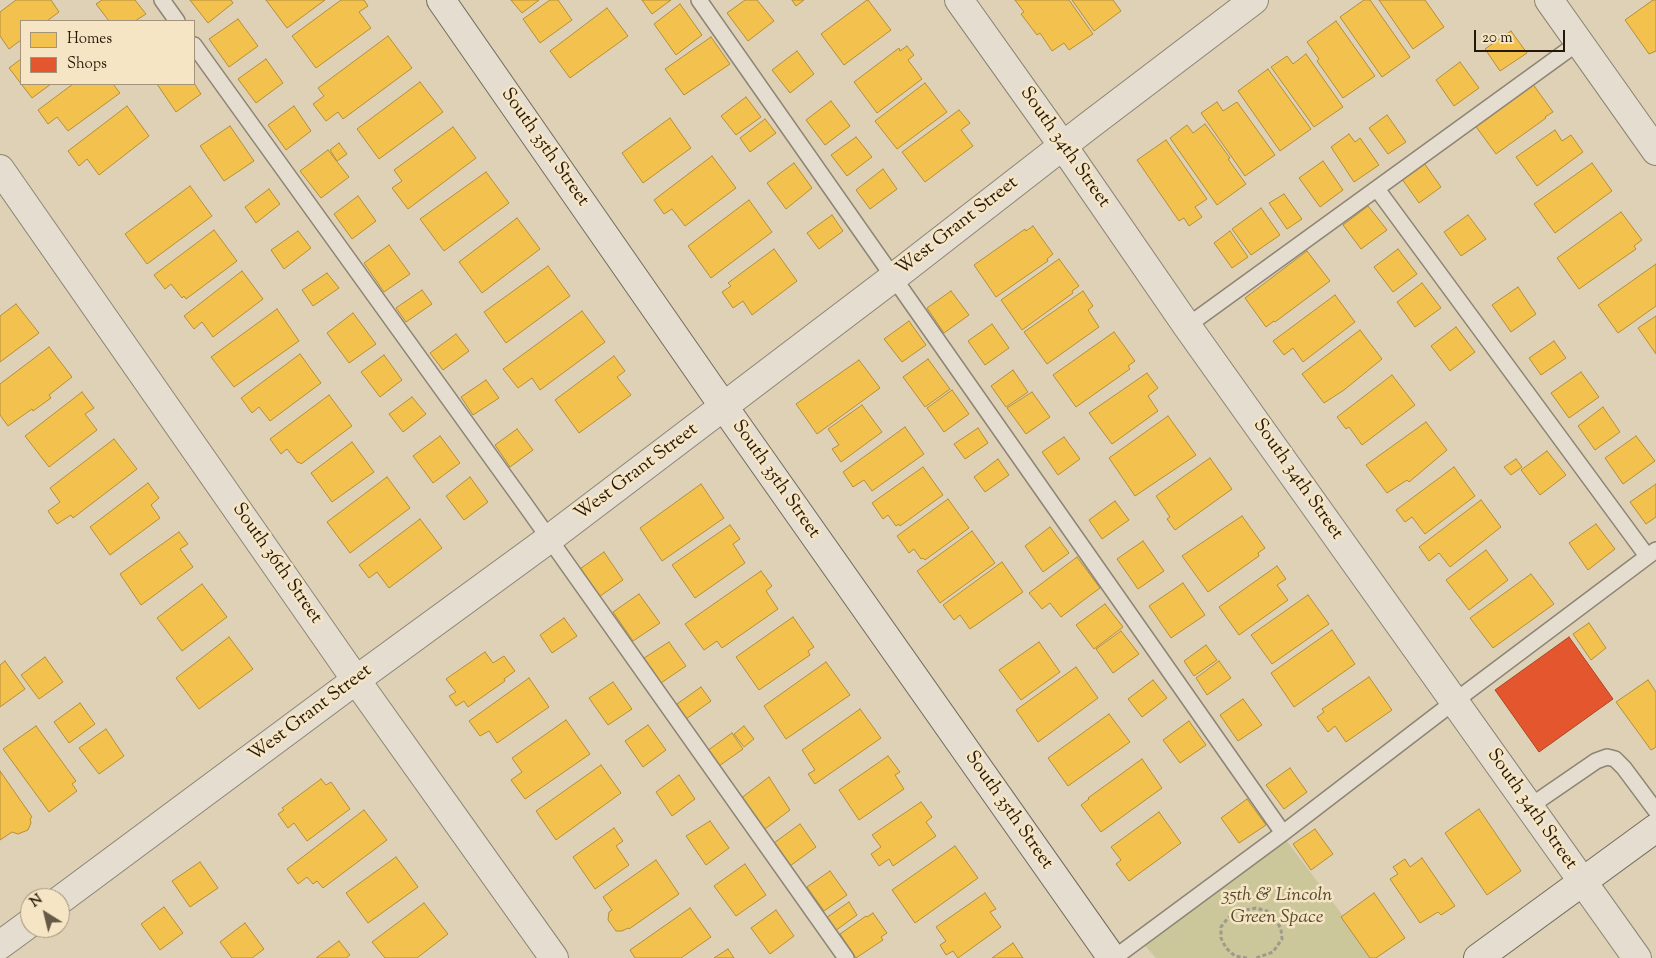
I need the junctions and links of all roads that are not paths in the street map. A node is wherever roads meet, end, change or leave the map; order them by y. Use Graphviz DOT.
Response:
graph roads {
  1 [pos="162,0"];
  2 [pos="441,0"];
  3 [pos="699,0"];
  4 [pos="959,0"];
  5 [pos="1254,0"];
  6 [pos="1549,0"];
  7 [pos="176,20"];
  8 [pos="1578,42"];
  9 [pos="195,46"];
  10 [pos="1063,146"];
  11 [pos="1656,151"];
  12 [pos="0,169"];
  13 [pos="1377,189"];
  14 [pos="894,277"];
  15 [pos="1187,326"];
  16 [pos="724,407"];
  17 [pos="549,539"];
  18 [pos="1651,553"];
  19 [pos="356,680"];
  20 [pos="1455,701"];
  21 [pos="1529,807"];
  22 [pos="1656,811"];
  23 [pos="1656,828"];
  24 [pos="1283,833"];
  25 [pos="1581,882"];
  26 [pos="70,893"];
  27 [pos="20,930"];
  28 [pos="0,945"];
  29 [pos="554,958"];
  30 [pos="846,958"];
  31 [pos="1113,958"];
  32 [pos="1478,958"];
  33 [pos="1637,958"];
  1 -- 7 [label="lane"];
  2 -- 16 [label="street, South 35th Street"];
  3 -- 14 [label="lane"];
  4 -- 10 [label="street, South 34th Street"];
  5 -- 10 [label="street, West Grant Street"];
  6 -- 8 [label="street"];
  8 -- 11 [label="street"];
  8 -- 13 [label="lane"];
  9 -- 17 [label="lane"];
  10 -- 14 [label="street, West Grant Street"];
  10 -- 15 [label="street, South 34th Street"];
  12 -- 19 [label="street, South 36th Street"];
  13 -- 15 [label="lane"];
  13 -- 18 [label="lane"];
  14 -- 16 [label="street, West Grant Street"];
  14 -- 24 [label="lane"];
  15 -- 20 [label="street, South 34th Street"];
  16 -- 17 [label="street, West Grant Street"];
  16 -- 31 [label="street, South 35th Street"];
  17 -- 19 [label="street, West Grant Street"];
  17 -- 30 [label="lane"];
  18 -- 20 [label="lane"];
  19 -- 26 [label="street, West Grant Street"];
  19 -- 29 [label="street, South 36th Street"];
  20 -- 21 [label="street, South 34th Street"];
  20 -- 24 [label="lane"];
  21 -- 22 [label="lane"];
  21 -- 25 [label="street, South 34th Street"];
  23 -- 25 [label="street"];
  24 -- 31 [label="lane"];
  25 -- 32 [label="street"];
  25 -- 33 [label="street, South 34th Street"];
  27 -- 28 [label="street"];
}
